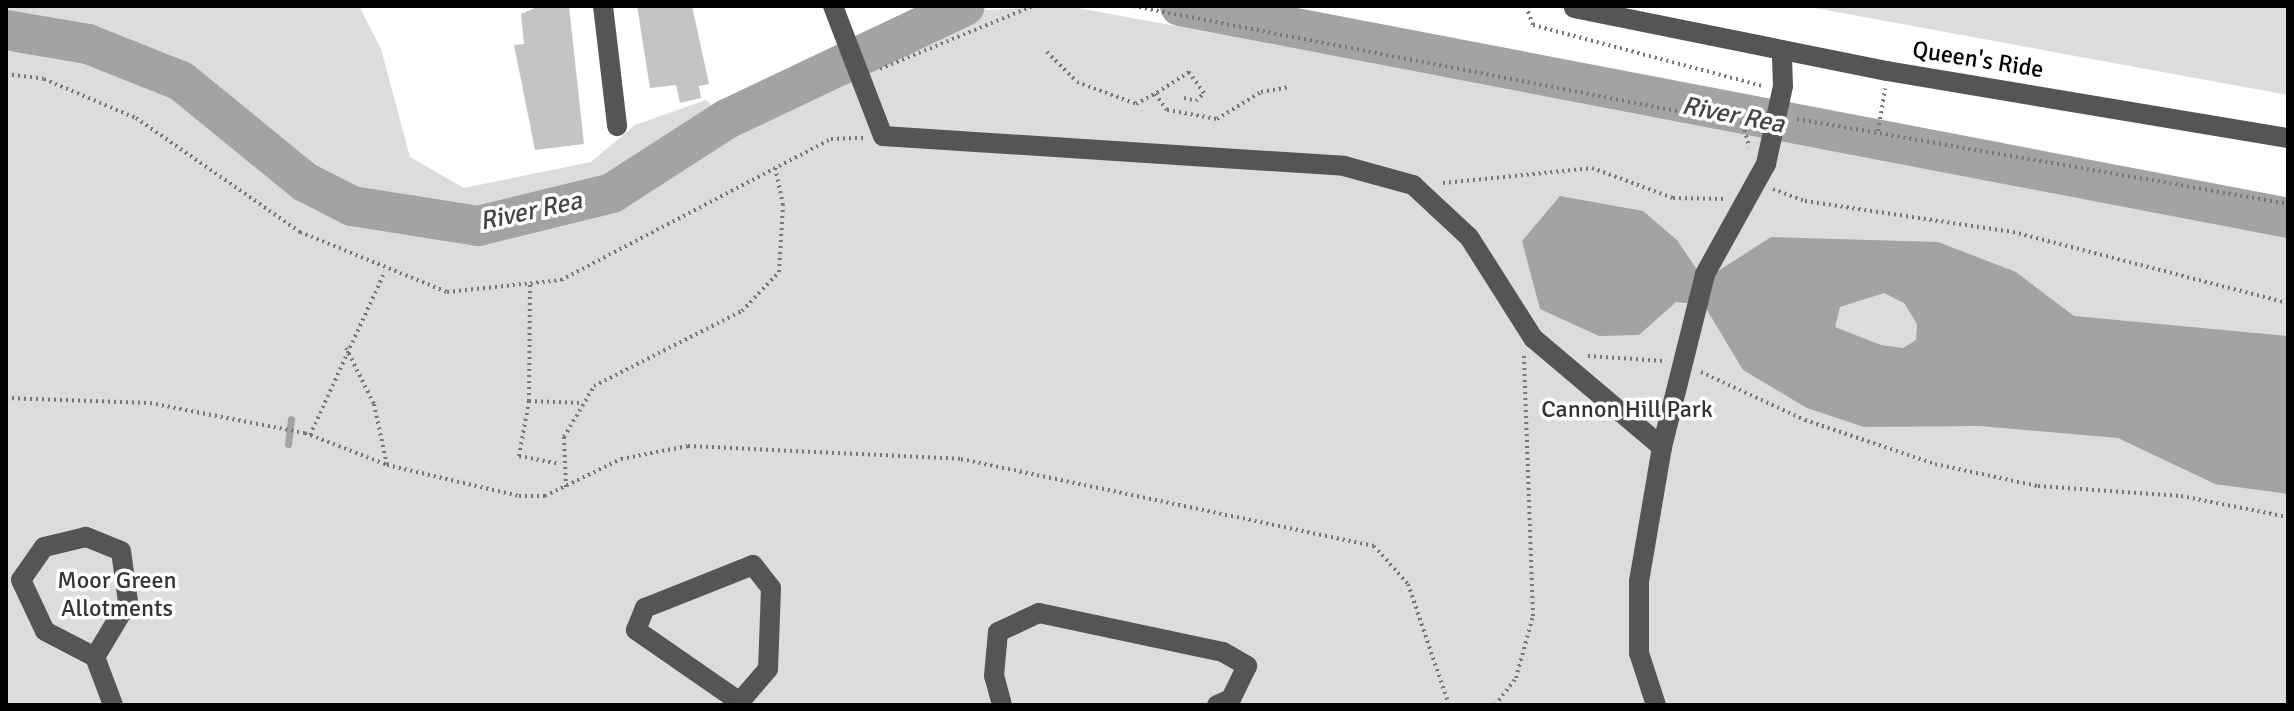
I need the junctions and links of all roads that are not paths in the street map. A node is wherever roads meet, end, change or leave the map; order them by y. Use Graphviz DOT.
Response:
graph roads {
  1 [pos="603,6"];
  2 [pos="833,6"];
  3 [pos="1574,8"];
  4 [pos="1662,14"];
  5 [pos="1782,50"];
  6 [pos="617,126"];
  7 [pos="2288,138"];
  8 [pos="1662,447"];
  9 [pos="95,657"];
  10 [pos="737,702"];
  11 [pos="113,705"];
  12 [pos="1002,705"];
  13 [pos="1217,705"];
  14 [pos="1656,705"];
  1 -- 6 [label="street"];
  2 -- 8 [label="street"];
  3 -- 4 [label="street, Queen's Ride"];
  4 -- 5 [label="street, Queen's Ride"];
  5 -- 7 [label="street, Queen's Ride"];
  5 -- 8 [label="street"];
  8 -- 14 [label="street"];
  9 -- 9 [label="street"];
  9 -- 11 [label="street"];
  10 -- 10 [label="street"];
  12 -- 13 [label="street"];
}
